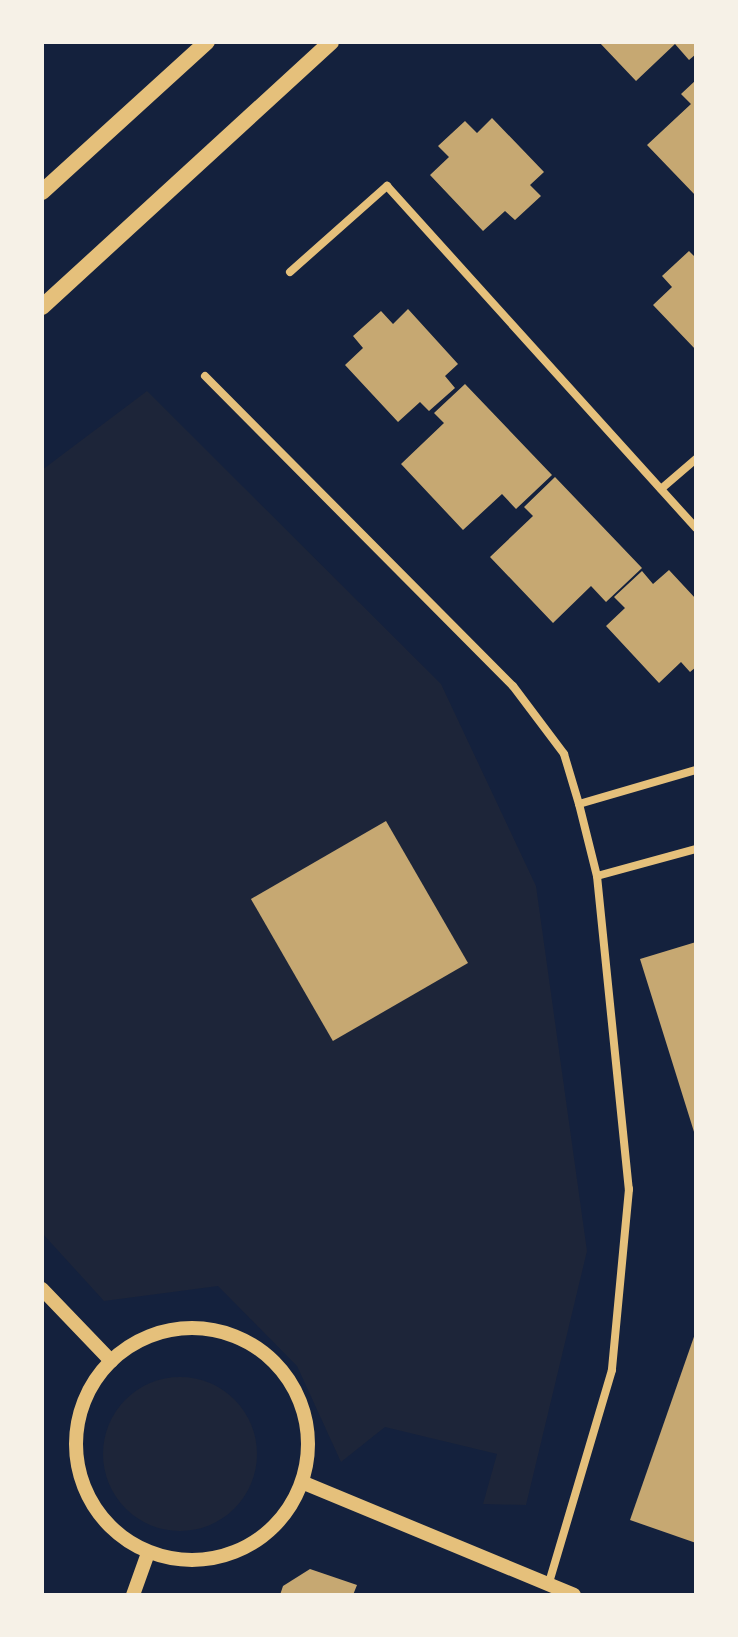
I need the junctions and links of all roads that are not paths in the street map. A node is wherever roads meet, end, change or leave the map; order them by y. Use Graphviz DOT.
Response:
graph roads {
  1 [pos="207,42"];
  2 [pos="331,42"];
  3 [pos="42,192"];
  4 [pos="290,272"];
  5 [pos="42,307"];
  6 [pos="205,376"];
  7 [pos="696,459"];
  8 [pos="661,489"];
  9 [pos="696,528"];
  10 [pos="696,770"];
  11 [pos="579,804"];
  12 [pos="696,849"];
  13 [pos="597,876"];
  14 [pos="42,1289"];
  15 [pos="111,1361"];
  16 [pos="304,1483"];
  17 [pos="148,1553"];
  18 [pos="548,1586"];
  19 [pos="133,1595"];
  20 [pos="574,1595"];
  1 -- 3 [label="main road"];
  2 -- 5 [label="main road"];
  4 -- 8 [label="street"];
  6 -- 11 [label="street"];
  7 -- 8 [label="street"];
  8 -- 9 [label="street"];
  10 -- 11 [label="street"];
  11 -- 13 [label="street"];
  12 -- 13 [label="street"];
  13 -- 18 [label="street"];
  14 -- 15 [label="street"];
  15 -- 16 [label="street"];
  15 -- 17 [label="street"];
  16 -- 17 [label="street"];
  16 -- 18 [label="street"];
  17 -- 19 [label="street"];
  18 -- 20 [label="street"];
}
